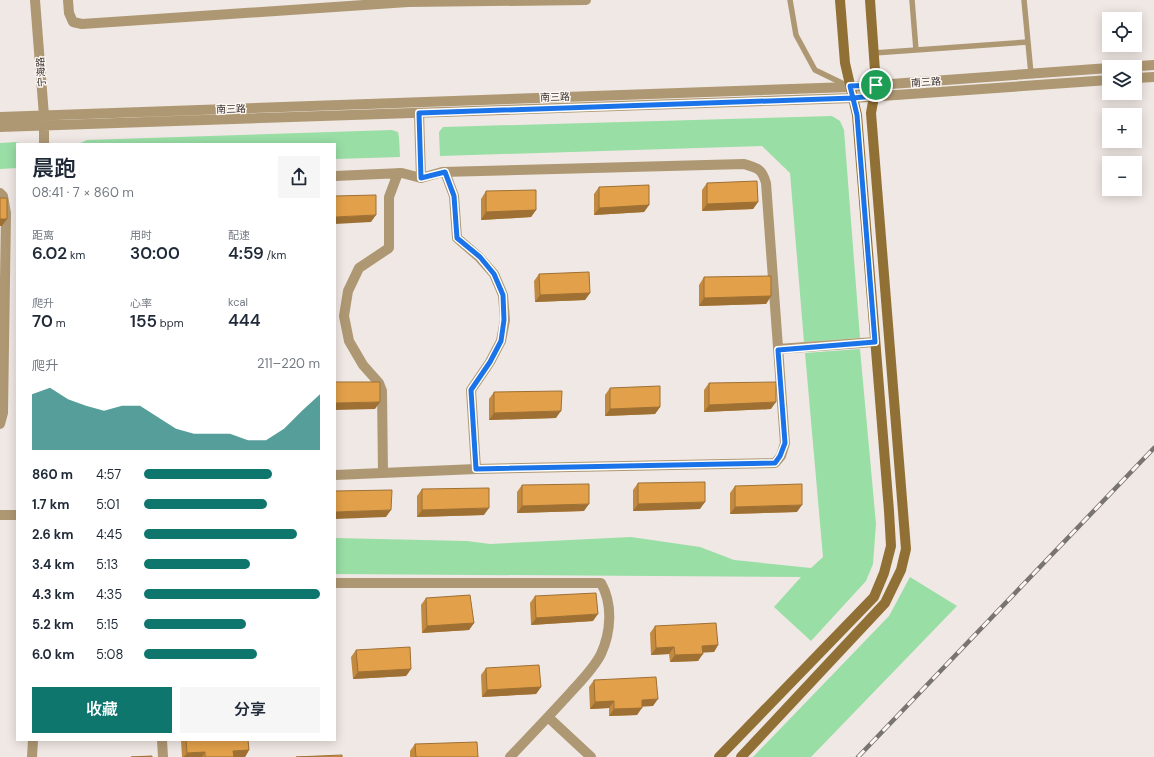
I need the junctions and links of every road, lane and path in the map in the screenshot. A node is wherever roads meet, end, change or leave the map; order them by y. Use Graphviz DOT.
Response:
graph roads {
  1 [pos="35,0"];
  2 [pos="68,0"];
  3 [pos="586,0"];
  4 [pos="790,0"];
  5 [pos="840,0"];
  6 [pos="870,0"];
  7 [pos="912,0"];
  8 [pos="1024,0"];
  9 [pos="1028,42"];
  10 [pos="916,50"];
  11 [pos="874,54"];
  12 [pos="1154,65"];
  13 [pos="1142,66"];
  14 [pos="1102,69"];
  15 [pos="1031,74"];
  16 [pos="1154,77"];
  17 [pos="1142,78"];
  18 [pos="1102,80"];
  19 [pos="876,85"];
  20 [pos="850,86"];
  21 [pos="874,96"];
  22 [pos="853,98"];
  23 [pos="419,113"];
  24 [pos="0,117"];
  25 [pos="44,120"];
  26 [pos="0,127"];
  27 [pos="44,143"];
  28 [pos="445,172"];
  29 [pos="398,173"];
  30 [pos="336,176"];
  31 [pos="421,178"];
  32 [pos="0,193"];
  33 [pos="875,342"];
  34 [pos="778,350"];
  35 [pos="0,424"];
  36 [pos="476,469"];
  37 [pos="384,473"];
  38 [pos="336,475"];
  39 [pos="0,515"];
  40 [pos="16,515"];
  41 [pos="336,583"];
  42 [pos="548,717"];
  43 [pos="32,741"];
  44 [pos="162,741"];
  45 [pos="32,757"];
  46 [pos="163,757"];
  47 [pos="510,757"];
  48 [pos="591,757"];
  49 [pos="719,757"];
  50 [pos="741,757"];
  1 -- 25 [label="street, 宁海路"];
  2 -- 3 [label="street"];
  4 -- 20 [label="lane"];
  5 -- 20 [label="main road"];
  6 -- 11 [label="main road"];
  7 -- 10 [label="lane"];
  8 -- 9 [label="lane"];
  9 -- 10 [label="lane"];
  9 -- 15 [label="lane"];
  10 -- 11 [label="lane"];
  11 -- 19 [label="main road"];
  12 -- 13 [label="street"];
  14 -- 15 [label="street, 南三路"];
  15 -- 19 [label="street, 南三路"];
  16 -- 17 [label="street"];
  18 -- 21 [label="street, 南三路"];
  19 -- 20 [label="street, 南三路"];
  19 -- 21 [label="main road"];
  20 -- 22 [label="main road"];
  20 -- 25 [label="street, 南三路"];
  21 -- 22 [label="street, 南三路"];
  21 -- 50 [label="main road"];
  22 -- 23 [label="street, 南三路"];
  22 -- 33 [label="main road"];
  23 -- 25 [label="street, 南三路"];
  23 -- 31 [label="street"];
  24 -- 25 [label="street, 南三路"];
  25 -- 26 [label="street, 南三路"];
  25 -- 27 [label="street, 宁海路"];
  28 -- 31 [label="street"];
  28 -- 34 [label="street"];
  28 -- 36 [label="street"];
  29 -- 30 [label="street"];
  29 -- 31 [label="street"];
  29 -- 37 [label="street"];
  32 -- 35 [label="street"];
  33 -- 34 [label="street"];
  33 -- 49 [label="main road"];
  34 -- 36 [label="street"];
  36 -- 37 [label="street"];
  37 -- 38 [label="street"];
  39 -- 40 [label="street"];
  41 -- 42 [label="street"];
  42 -- 47 [label="street"];
  42 -- 48 [label="street"];
  43 -- 45 [label="street"];
  44 -- 46 [label="street"];
}
